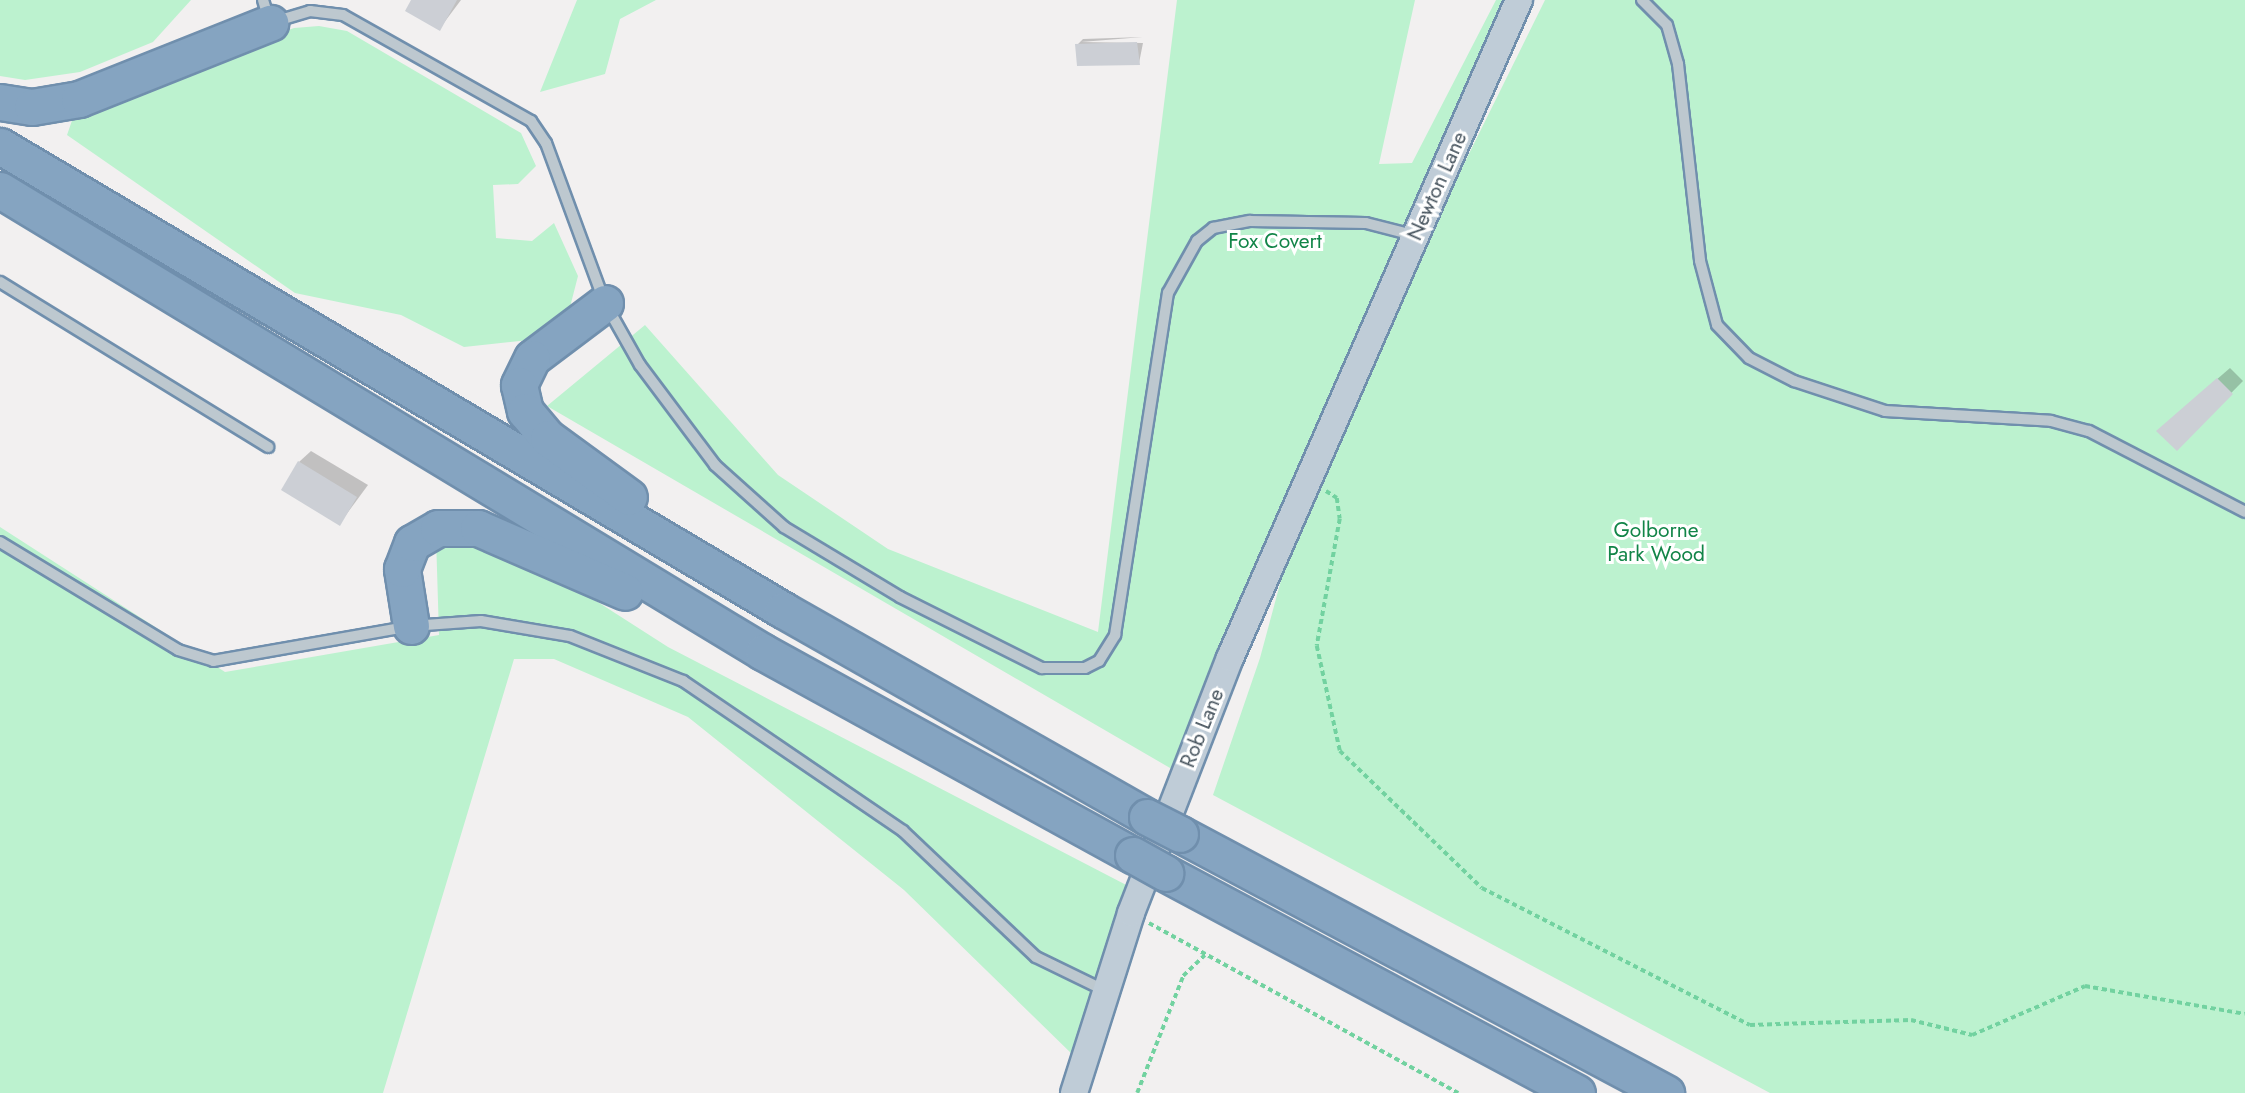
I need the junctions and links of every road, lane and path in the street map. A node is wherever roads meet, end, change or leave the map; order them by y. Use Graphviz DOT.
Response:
graph roads {
  1 [pos="1519,0"];
  2 [pos="1642,0"];
  3 [pos="267,11"];
  4 [pos="0,102"];
  5 [pos="0,146"];
  6 [pos="0,190"];
  7 [pos="1415,236"];
  8 [pos="0,282"];
  9 [pos="605,303"];
  10 [pos="1356,372"];
  11 [pos="268,447"];
  12 [pos="1308,480"];
  13 [pos="2245,513"];
  14 [pos="0,542"];
  15 [pos="783,610"];
  16 [pos="411,626"];
  17 [pos="763,652"];
  18 [pos="1132,913"];
  19 [pos="1205,955"];
  20 [pos="1104,990"];
  21 [pos="2245,1014"];
  22 [pos="1074,1093"];
  23 [pos="1138,1093"];
  24 [pos="1458,1093"];
  25 [pos="1577,1093"];
  26 [pos="1666,1093"];
  1 -- 7 [label="street, Newton Lane"];
  2 -- 13 [label="lane"];
  3 -- 4 [label="highway"];
  3 -- 9 [label="lane"];
  5 -- 15 [label="highway"];
  6 -- 17 [label="highway"];
  7 -- 9 [label="lane"];
  7 -- 10 [label="street, Newton Lane"];
  8 -- 11 [label="lane"];
  9 -- 15 [label="highway"];
  10 -- 12 [label="street, Rob Lane"];
  12 -- 18 [label="street, Rob Lane"];
  12 -- 21 [label="path"];
  14 -- 16 [label="lane"];
  15 -- 26 [label="highway, bridge"];
  16 -- 17 [label="highway"];
  16 -- 20 [label="lane"];
  17 -- 25 [label="highway, bridge"];
  18 -- 19 [label="path"];
  18 -- 20 [label="street, Rob Lane"];
  19 -- 23 [label="path"];
  19 -- 24 [label="path"];
  20 -- 22 [label="street, Rob Lane"];
}
